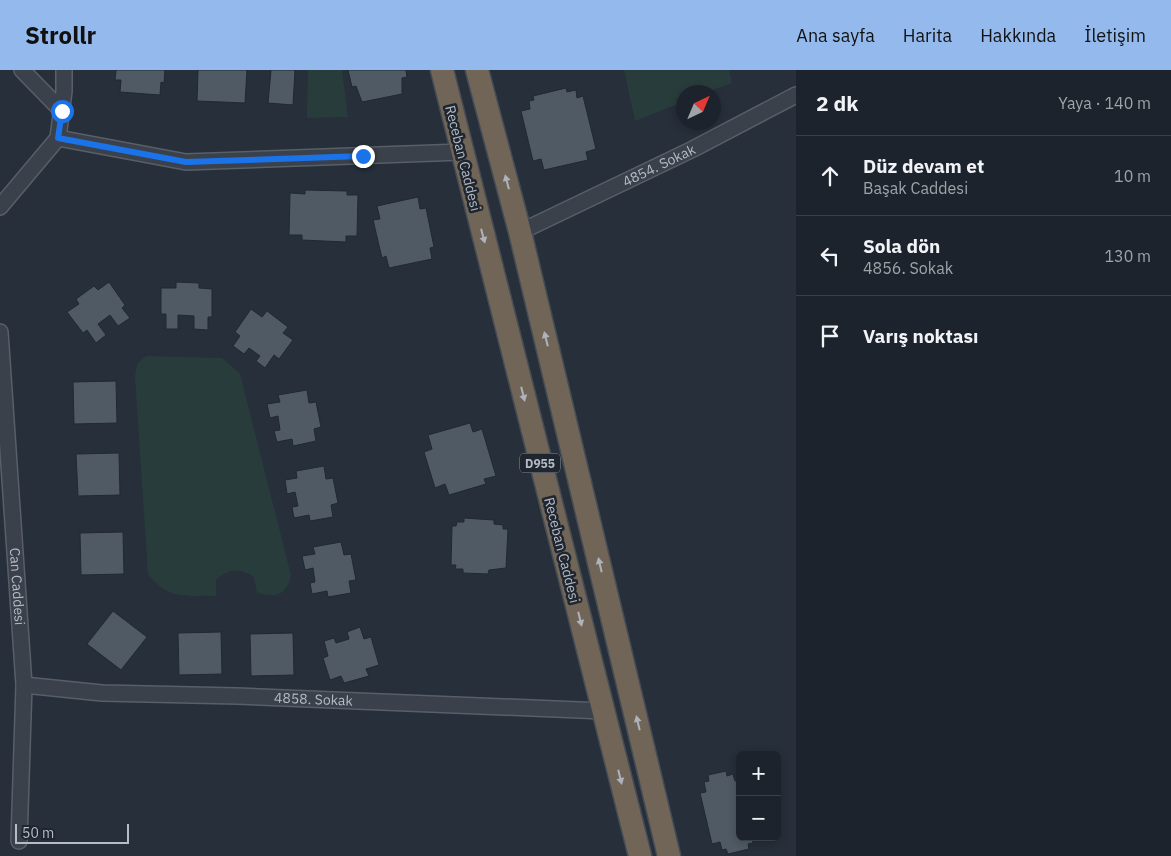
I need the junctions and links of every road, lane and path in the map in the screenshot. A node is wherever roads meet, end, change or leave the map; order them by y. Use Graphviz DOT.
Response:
graph roads {
  1 [pos="22,70"];
  2 [pos="64,70"];
  3 [pos="442,70"];
  4 [pos="477,70"];
  5 [pos="796,95"];
  6 [pos="62,111"];
  7 [pos="58,138"];
  8 [pos="462,152"];
  9 [pos="0,207"];
  10 [pos="520,232"];
  11 [pos="0,332"];
  12 [pos="24,685"];
  13 [pos="603,711"];
  14 [pos="18,842"];
  15 [pos="640,856"];
  16 [pos="669,856"];
  1 -- 6 [label="street"];
  2 -- 6 [label="street"];
  3 -- 8 [label="highway, Receban Caddesi / D955"];
  10 -- 4 [label="highway, D955, one-way"];
  5 -- 10 [label="street, 4854. Sokak"];
  6 -- 7 [label="street"];
  7 -- 8 [label="street"];
  7 -- 9 [label="street"];
  8 -- 13 [label="highway, Receban Caddesi / D955, one-way"];
  16 -- 10 [label="highway, D955, one-way"];
  11 -- 12 [label="street, Can Caddesi"];
  12 -- 13 [label="street, 4858. Sokak"];
  12 -- 14 [label="street, Can Caddesi"];
  13 -- 15 [label="highway, Receban Caddesi / D955, one-way"];
}
